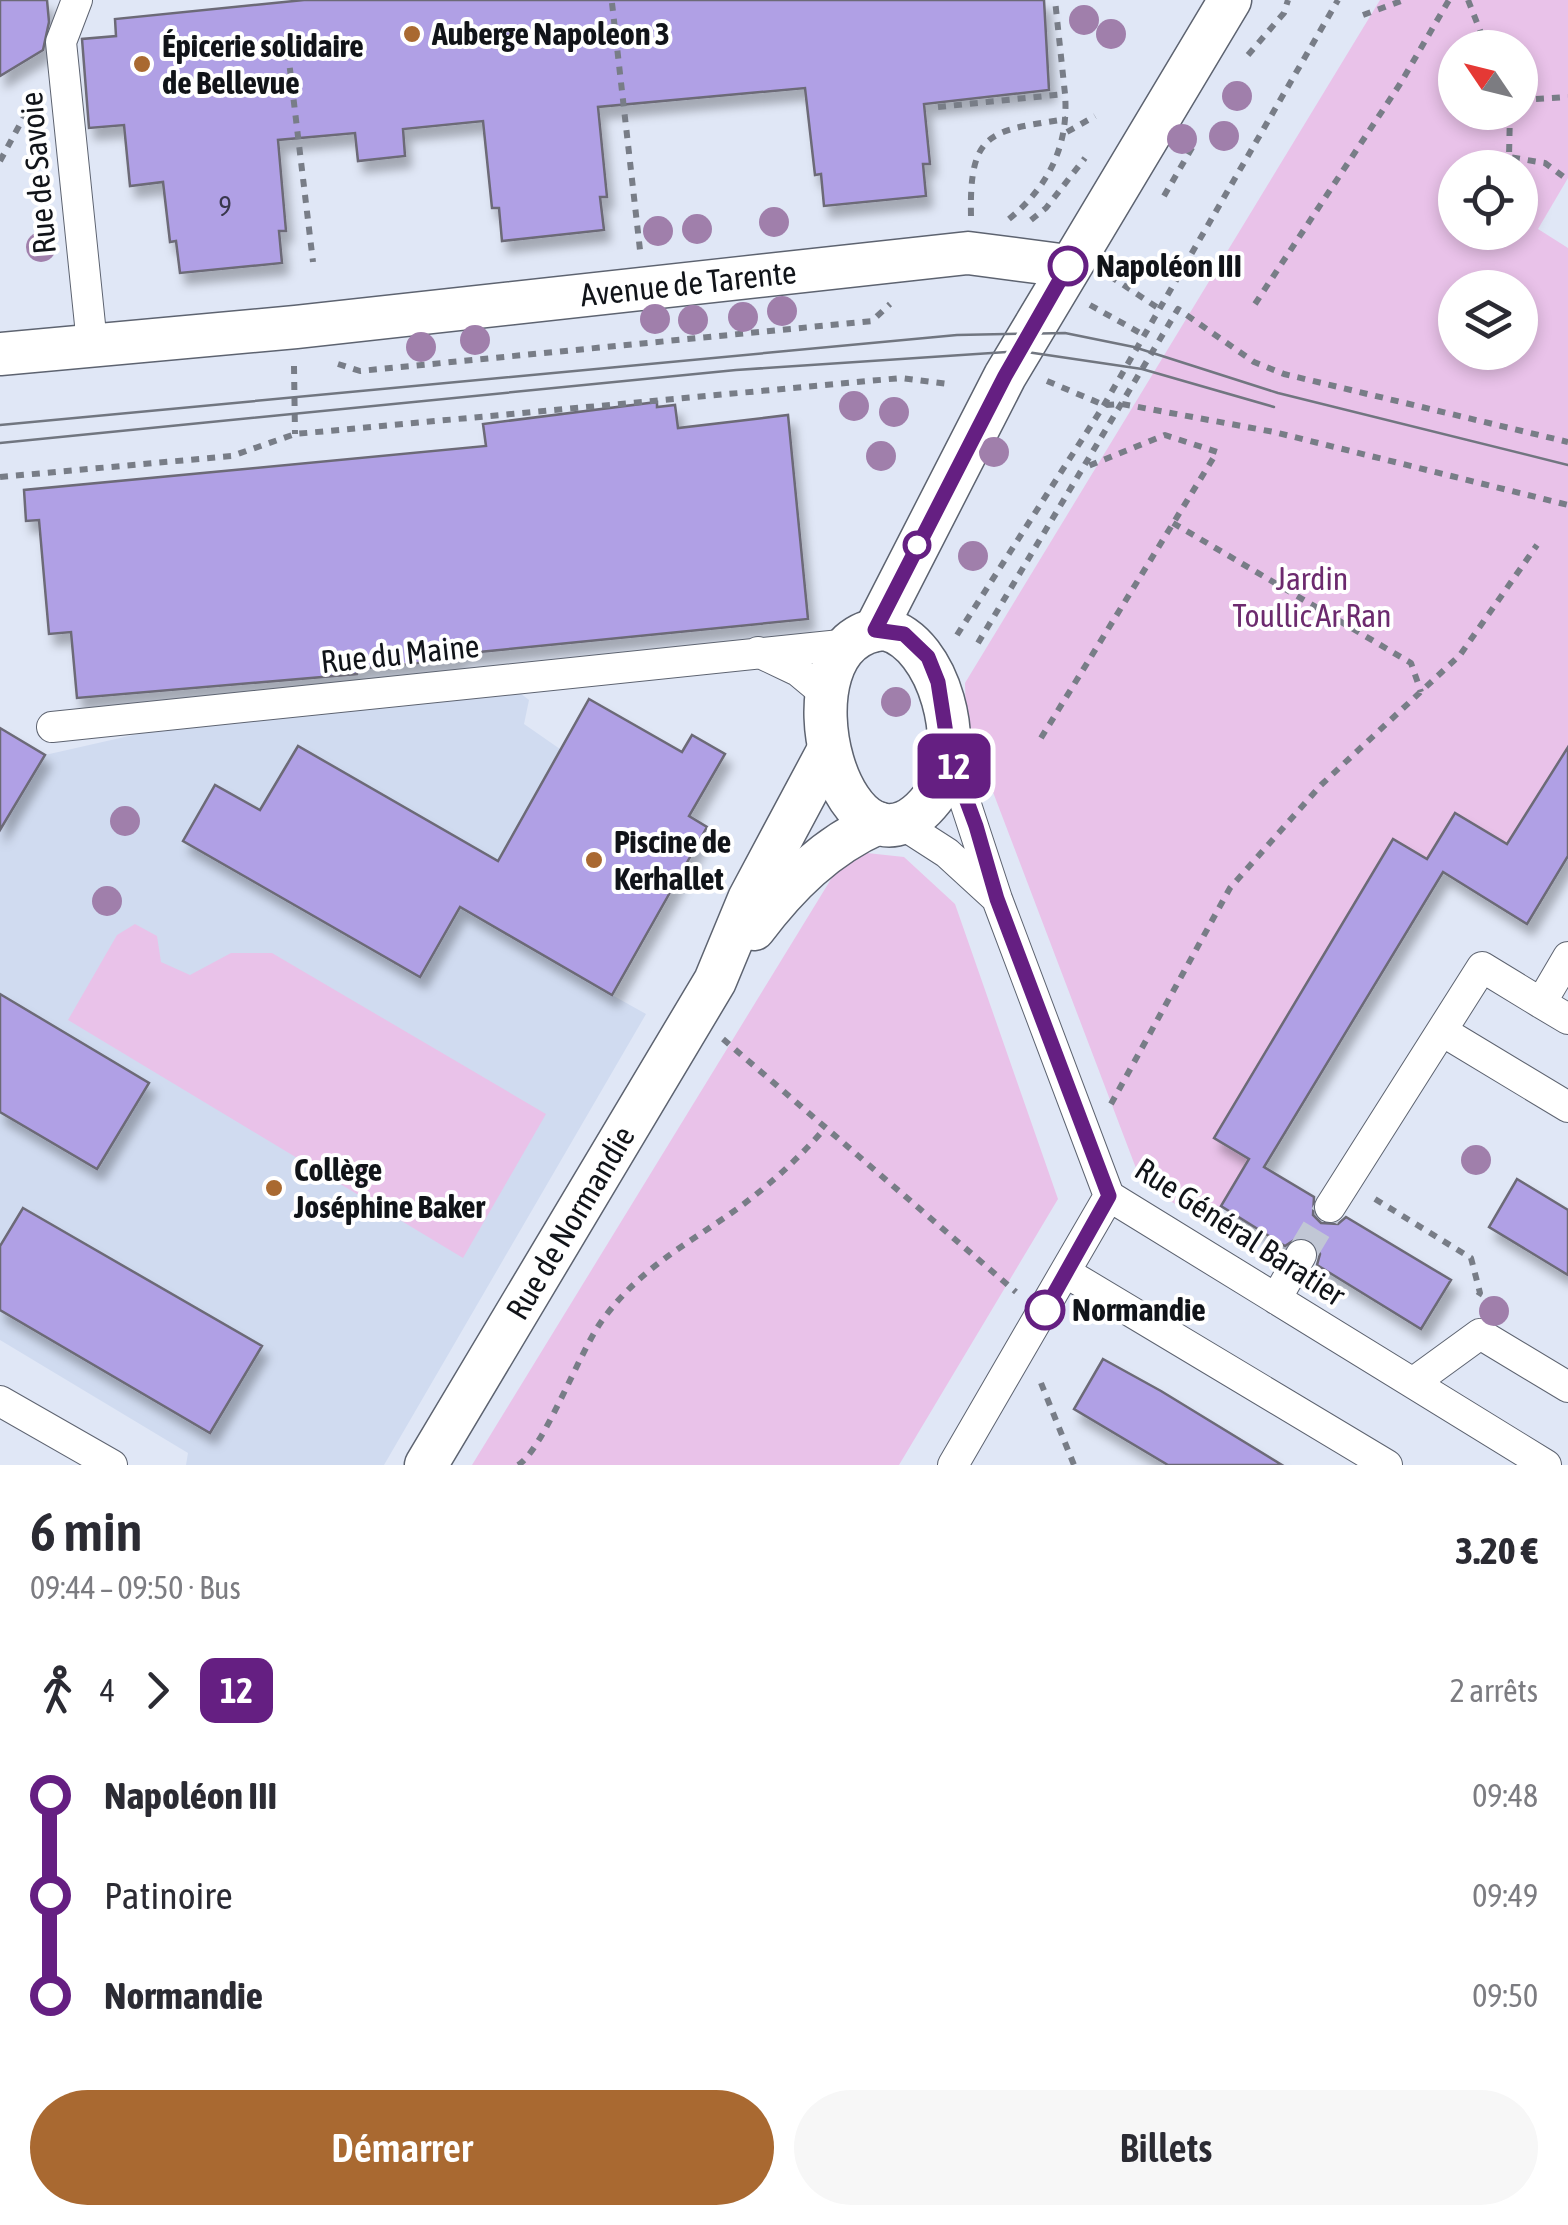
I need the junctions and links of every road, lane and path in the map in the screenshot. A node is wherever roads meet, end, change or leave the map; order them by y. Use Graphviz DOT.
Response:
graph roads {
  1 [pos="78,0"];
  2 [pos="1055,0"];
  3 [pos="1230,0"];
  4 [pos="1338,0"];
  5 [pos="1404,0"];
  6 [pos="1449,0"];
  7 [pos="1468,0"];
  8 [pos="612,3"];
  9 [pos="1363,15"];
  10 [pos="1480,30"];
  11 [pos="286,36"];
  12 [pos="1065,94"];
  13 [pos="35,97"];
  14 [pos="1568,97"];
  15 [pos="1538,99"];
  16 [pos="938,107"];
  17 [pos="1095,116"];
  18 [pos="1066,119"];
  19 [pos="1510,130"];
  20 [pos="1067,132"];
  21 [pos="0,161"];
  22 [pos="1568,180"];
  23 [pos="984,224"];
  24 [pos="998,227"];
  25 [pos="640,252"];
  26 [pos="313,262"];
  27 [pos="1067,268"];
  28 [pos="1256,304"];
  29 [pos="1158,308"];
  30 [pos="1142,334"];
  31 [pos="92,344"];
  32 [pos="0,354"];
  33 [pos="1043,379"];
  34 [pos="948,384"];
  35 [pos="1122,404"];
  36 [pos="1104,405"];
  37 [pos="1568,442"];
  38 [pos="1085,468"];
  39 [pos="0,477"];
  40 [pos="1568,505"];
  41 [pos="1173,524"];
  42 [pos="1537,545"];
  43 [pos="862,637"];
  44 [pos="978,643"];
  45 [pos="755,650"];
  46 [pos="928,657"];
  47 [pos="1421,692"];
  48 [pos="828,696"];
  49 [pos="52,727"];
  50 [pos="1041,738"];
  51 [pos="828,751"];
  52 [pos="949,753"];
  53 [pos="890,823"];
  54 [pos="997,899"];
  55 [pos="1568,957"];
  56 [pos="714,981"];
  57 [pos="1541,1003"];
  58 [pos="693,1018"];
  59 [pos="1568,1019"];
  60 [pos="1442,1030"];
  61 [pos="1568,1108"];
  62 [pos="1108,1109"];
  63 [pos="826,1128"];
  64 [pos="1338,1194"];
  65 [pos="1109,1196"];
  66 [pos="1301,1256"];
  67 [pos="1065,1272"];
  68 [pos="1276,1300"];
  69 [pos="1472,1306"];
  70 [pos="1045,1310"];
  71 [pos="1414,1382"];
  72 [pos="1568,1387"];
  73 [pos="0,1401"];
  74 [pos="112,1465"];
  75 [pos="426,1465"];
  76 [pos="518,1465"];
  77 [pos="953,1465"];
  78 [pos="1074,1465"];
  79 [pos="1388,1465"];
  80 [pos="1546,1465"];
  1 -- 31 [label="street, Rue de Savoie"];
  2 -- 12 [label="path"];
  3 -- 27 [label="street"];
  4 -- 29 [label="path"];
  5 -- 9 [label="path"];
  6 -- 28 [label="path"];
  7 -- 10 [label="path"];
  8 -- 25 [label="path"];
  11 -- 26 [label="path"];
  12 -- 16 [label="path"];
  12 -- 18 [label="path"];
  13 -- 21 [label="path"];
  14 -- 15 [label="path"];
  17 -- 20 [label="path"];
  18 -- 20 [label="path"];
  18 -- 23 [label="path"];
  19 -- 22 [label="path"];
  20 -- 24 [label="path"];
  27 -- 29 [label="path"];
  27 -- 30 [label="path"];
  27 -- 31 [label="street, Avenue de Tarente"];
  27 -- 43 [label="street"];
  29 -- 30 [label="path"];
  30 -- 36 [label="path"];
  31 -- 32 [label="street, Avenue de Tarente"];
  33 -- 36 [label="path"];
  34 -- 39 [label="path"];
  35 -- 36 [label="path"];
  35 -- 37 [label="path"];
  35 -- 38 [label="path"];
  35 -- 40 [label="path"];
  36 -- 46 [label="path"];
  38 -- 41 [label="path"];
  38 -- 44 [label="path"];
  41 -- 47 [label="path"];
  41 -- 50 [label="path"];
  42 -- 47 [label="path"];
  43 -- 45 [label="street, Rue du Maine"];
  43 -- 46 [label="street"];
  43 -- 48 [label="street"];
  45 -- 48 [label="street"];
  45 -- 49 [label="street, Rue du Maine"];
  46 -- 52 [label="street"];
  47 -- 62 [label="path"];
  48 -- 51 [label="street"];
  51 -- 53 [label="street"];
  51 -- 56 [label="street, Rue de Normandie"];
  52 -- 53 [label="street"];
  52 -- 54 [label="street, Rue Général Baratier"];
  53 -- 54 [label="street, Rue Général Baratier"];
  53 -- 56 [label="street, Rue de Normandie"];
  54 -- 65 [label="street, Rue Général Baratier"];
  55 -- 57 [label="street"];
  56 -- 58 [label="street, Rue de Normandie"];
  57 -- 59 [label="street"];
  57 -- 60 [label="street"];
  58 -- 63 [label="path"];
  58 -- 75 [label="street, Rue de Normandie"];
  60 -- 61 [label="street"];
  60 -- 64 [label="street"];
  63 -- 70 [label="path"];
  63 -- 76 [label="path"];
  64 -- 69 [label="path"];
  65 -- 67 [label="street"];
  65 -- 68 [label="street, Rue Général Baratier"];
  66 -- 68 [label="street"];
  67 -- 70 [label="street"];
  67 -- 79 [label="street"];
  68 -- 71 [label="street, Rue Général Baratier"];
  70 -- 77 [label="street"];
  70 -- 78 [label="path"];
  71 -- 72 [label="street"];
  71 -- 80 [label="street, Rue Général Baratier"];
  73 -- 74 [label="street"];
}
